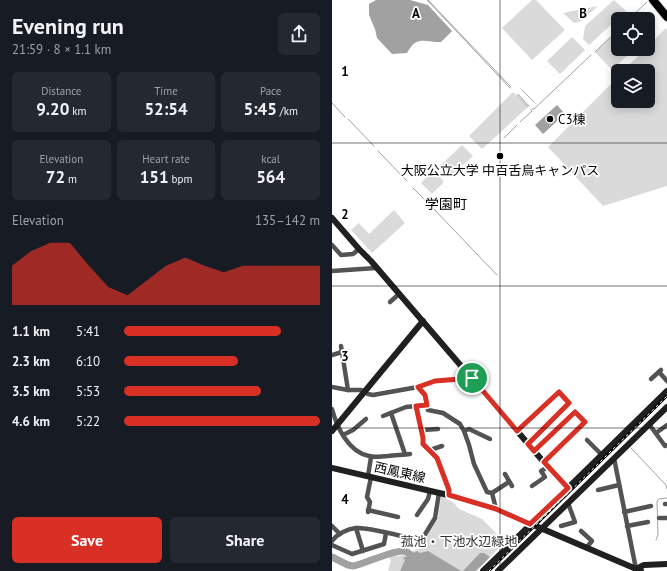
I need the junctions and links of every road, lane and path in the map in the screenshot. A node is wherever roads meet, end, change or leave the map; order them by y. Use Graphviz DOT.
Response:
graph roads {
  1 [pos="653,0"];
  2 [pos="667,17"];
  3 [pos="332,218"];
  4 [pos="332,245"];
  5 [pos="359,249"];
  6 [pos="376,268"];
  7 [pos="332,271"];
  8 [pos="399,294"];
  9 [pos="390,302"];
  10 [pos="423,321"];
  11 [pos="341,346"];
  12 [pos="342,352"];
  13 [pos="332,355"];
  14 [pos="472,378"];
  15 [pos="651,379"];
  16 [pos="667,381"];
  17 [pos="332,387"];
  18 [pos="418,387"];
  19 [pos="348,390"];
  20 [pos="667,391"];
  21 [pos="364,392"];
  22 [pos="427,405"];
  23 [pos="416,406"];
  24 [pos="667,407"];
  25 [pos="332,409"];
  26 [pos="391,413"];
  27 [pos="383,416"];
  28 [pos="366,419"];
  29 [pos="649,424"];
  30 [pos="337,425"];
  31 [pos="667,425"];
  32 [pos="438,429"];
  33 [pos="422,430"];
  34 [pos="332,431"];
  35 [pos="464,431"];
  36 [pos="517,431"];
  37 [pos="656,433"];
  38 [pos="343,435"];
  39 [pos="490,439"];
  40 [pos="587,440"];
  41 [pos="528,444"];
  42 [pos="667,445"];
  43 [pos="442,446"];
  44 [pos="430,450"];
  45 [pos="534,451"];
  46 [pos="602,455"];
  47 [pos="371,457"];
  48 [pos="614,458"];
  49 [pos="546,465"];
  50 [pos="332,468"];
  51 [pos="505,474"];
  52 [pos="369,477"];
  53 [pos="619,485"];
  54 [pos="532,486"];
  55 [pos="568,488"];
  56 [pos="430,490"];
  57 [pos="598,490"];
  58 [pos="439,493"];
  59 [pos="492,493"];
  60 [pos="449,495"];
  61 [pos="568,503"];
  62 [pos="651,506"];
  63 [pos="496,509"];
  64 [pos="624,512"];
  65 [pos="417,515"];
  66 [pos="398,517"];
  67 [pos="659,518"];
  68 [pos="667,518"];
  69 [pos="648,522"];
  70 [pos="530,524"];
  71 [pos="332,526"];
  72 [pos="561,526"];
  73 [pos="626,526"];
  74 [pos="356,528"];
  75 [pos="542,528"];
  76 [pos="581,531"];
  77 [pos="386,533"];
  78 [pos="340,534"];
  79 [pos="332,541"];
  80 [pos="332,545"];
  81 [pos="586,548"];
  82 [pos="363,550"];
  83 [pos="667,564"];
  84 [pos="637,570"];
  85 [pos="483,571"];
  86 [pos="498,571"];
  1 -- 2 [label="highway"];
  3 -- 5 [label="street"];
  4 -- 5 [label="street"];
  5 -- 6 [label="street"];
  6 -- 7 [label="street"];
  6 -- 8 [label="street"];
  8 -- 9 [label="street"];
  8 -- 10 [label="street"];
  10 -- 14 [label="street"];
  10 -- 21 [label="street"];
  11 -- 12 [label="street"];
  12 -- 13 [label="street"];
  12 -- 19 [label="street"];
  14 -- 18 [label="street"];
  14 -- 36 [label="street"];
  15 -- 16 [label="street"];
  17 -- 19 [label="street"];
  18 -- 21 [label="street"];
  18 -- 22 [label="street"];
  19 -- 21 [label="street"];
  20 -- 46 [label="street"];
  21 -- 30 [label="street"];
  22 -- 23 [label="street"];
  22 -- 35 [label="street"];
  23 -- 26 [label="street"];
  23 -- 33 [label="street"];
  24 -- 29 [label="street"];
  25 -- 30 [label="street"];
  26 -- 27 [label="street"];
  26 -- 47 [label="street"];
  28 -- 38 [label="street"];
  29 -- 37 [label="street"];
  29 -- 48 [label="street"];
  30 -- 34 [label="street"];
  30 -- 38 [label="street"];
  31 -- 37 [label="street"];
  32 -- 33 [label="street"];
  33 -- 44 [label="street"];
  35 -- 39 [label="street"];
  35 -- 59 [label="street"];
  36 -- 41 [label="street"];
  36 -- 41 [label="street"];
  37 -- 42 [label="street"];
  38 -- 47 [label="street"];
  40 -- 46 [label="street"];
  41 -- 45 [label="street"];
  43 -- 44 [label="street"];
  44 -- 60 [label="street"];
  45 -- 49 [label="street"];
  45 -- 49 [label="street"];
  46 -- 55 [label="street"];
  47 -- 52 [label="street"];
  48 -- 53 [label="street"];
  48 -- 61 [label="street"];
  49 -- 54 [label="street"];
  49 -- 55 [label="street"];
  50 -- 52 [label="street, 西鳳東線"];
  51 -- 59 [label="street"];
  52 -- 56 [label="street, 西鳳東線"];
  52 -- 66 [label="street"];
  53 -- 57 [label="street"];
  53 -- 64 [label="street"];
  55 -- 70 [label="street"];
  56 -- 58 [label="street, 西鳳東線"];
  56 -- 65 [label="street"];
  58 -- 60 [label="street, 西鳳東線"];
  58 -- 77 [label="street"];
  59 -- 63 [label="street"];
  60 -- 63 [label="street, 西鳳東線"];
  61 -- 72 [label="street"];
  61 -- 75 [label="street"];
  62 -- 64 [label="street"];
  63 -- 70 [label="street, 西鳳東線"];
  64 -- 73 [label="street"];
  67 -- 68 [label="street"];
  69 -- 73 [label="street"];
  70 -- 75 [label="street, 西鳳東線"];
  70 -- 85 [label="street"];
  71 -- 78 [label="street"];
  73 -- 84 [label="street"];
  74 -- 77 [label="street"];
  74 -- 78 [label="street"];
  74 -- 82 [label="street"];
  75 -- 81 [label="street, 西鳳東線"];
  75 -- 86 [label="street"];
  76 -- 81 [label="street"];
  77 -- 82 [label="street"];
  78 -- 79 [label="street"];
  80 -- 82 [label="street"];
  81 -- 84 [label="street, 西鳳東線"];
  83 -- 84 [label="street"];
}
